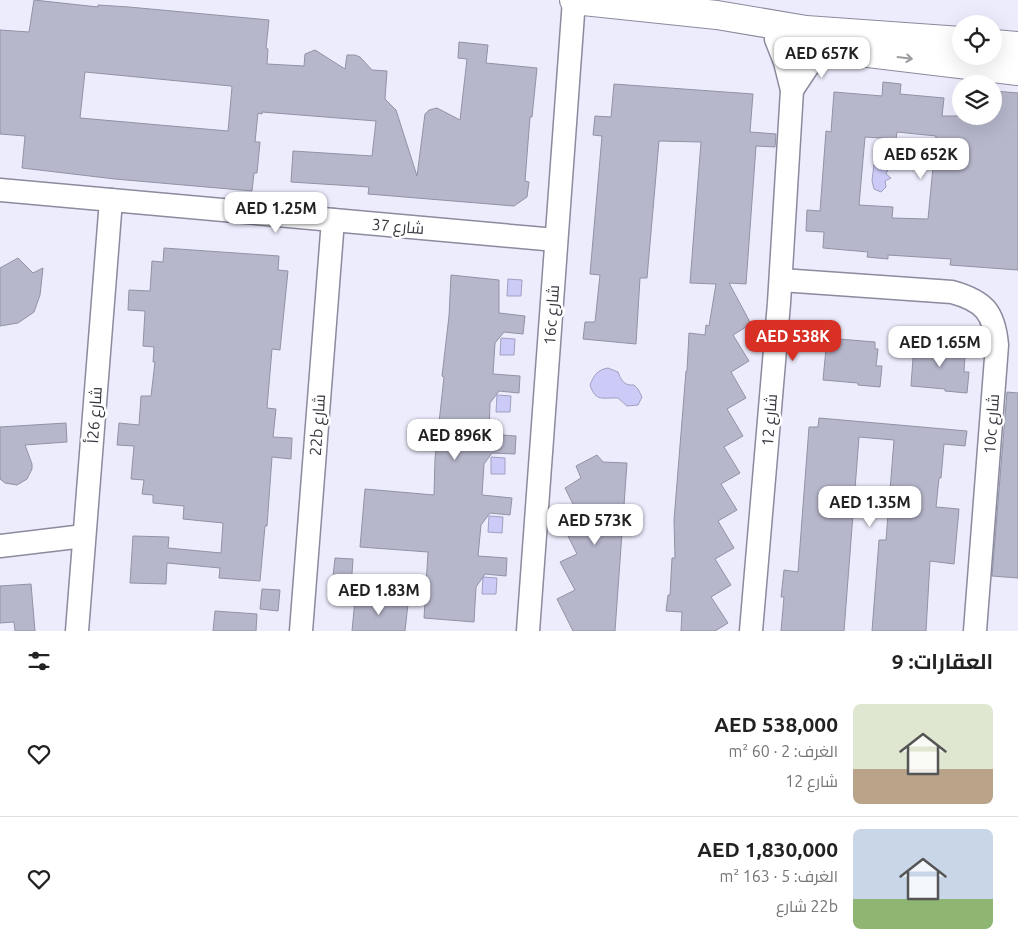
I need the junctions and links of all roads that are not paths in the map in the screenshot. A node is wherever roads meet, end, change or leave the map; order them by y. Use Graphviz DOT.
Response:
graph roads {
  1 [pos="574,0"];
  2 [pos="686,11"];
  3 [pos="776,40"];
  4 [pos="952,40"];
  5 [pos="1002,45"];
  6 [pos="1018,46"];
  7 [pos="829,48"];
  8 [pos="1018,71"];
  9 [pos="792,90"];
  10 [pos="0,190"];
  11 [pos="111,200"];
  12 [pos="333,220"];
  13 [pos="556,240"];
  14 [pos="781,280"];
  15 [pos="84,536"];
  16 [pos="0,546"];
  17 [pos="77,631"];
  18 [pos="301,631"];
  19 [pos="528,631"];
  20 [pos="752,631"];
  21 [pos="976,631"];
  1 -- 2 [label="street"];
  1 -- 13 [label="street, 16c شارع"];
  2 -- 3 [label="street"];
  2 -- 4 [label="street"];
  3 -- 7 [label="street"];
  3 -- 9 [label="street, شارع 12"];
  5 -- 6 [label="street"];
  7 -- 8 [label="street, one-way"];
  7 -- 9 [label="street"];
  9 -- 14 [label="street, شارع 12"];
  10 -- 11 [label="street, شارع 37"];
  11 -- 12 [label="street, شارع 37"];
  11 -- 15 [label="street, شارع 26أ"];
  12 -- 13 [label="street, شارع 37"];
  12 -- 18 [label="street, 22b شارع"];
  13 -- 19 [label="street, 16c شارع"];
  14 -- 20 [label="street, شارع 12"];
  14 -- 21 [label="street, 10c شارع"];
  15 -- 16 [label="street"];
  15 -- 17 [label="street, شارع 26أ"];
}
